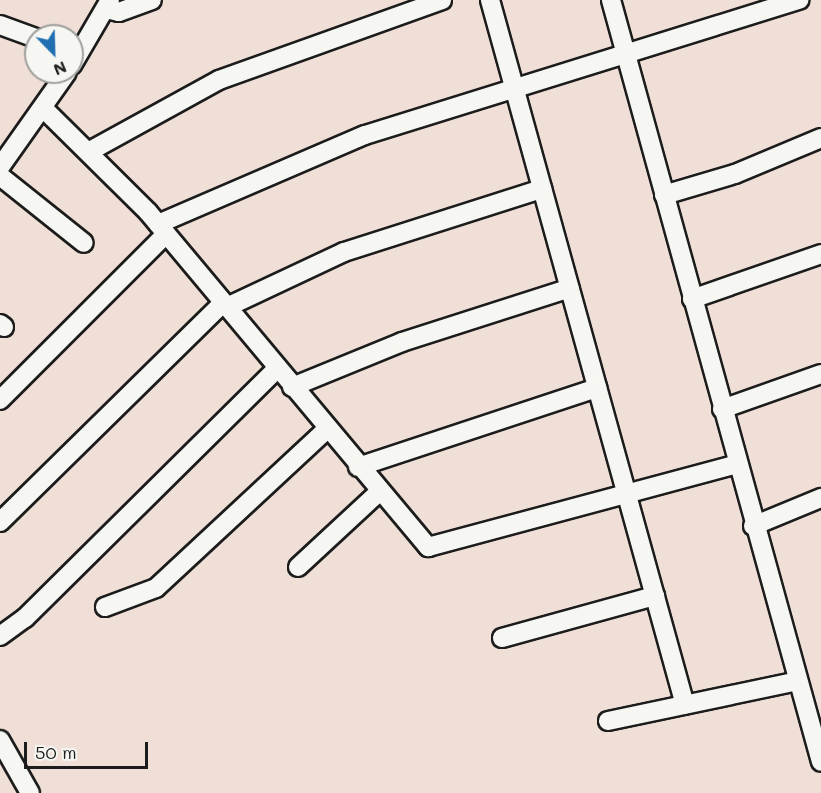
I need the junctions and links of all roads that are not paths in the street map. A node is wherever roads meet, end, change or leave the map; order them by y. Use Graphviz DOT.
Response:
graph roads {
  1 [pos="152,0"];
  2 [pos="442,0"];
  3 [pos="490,0"];
  4 [pos="611,0"];
  5 [pos="794,1"];
  6 [pos="108,5"];
  7 [pos="0,25"];
  8 [pos="24,34"];
  9 [pos="84,42"];
  10 [pos="627,58"];
  11 [pos="59,84"];
  12 [pos="514,88"];
  13 [pos="43,108"];
  14 [pos="821,138"];
  15 [pos="90,151"];
  16 [pos="0,167"];
  17 [pos="0,176"];
  18 [pos="542,189"];
  19 [pos="664,195"];
  20 [pos="162,229"];
  21 [pos="84,243"];
  22 [pos="821,254"];
  23 [pos="570,288"];
  24 [pos="692,299"];
  25 [pos="225,305"];
  26 [pos="277,369"];
  27 [pos="821,374"];
  28 [pos="292,387"];
  29 [pos="597,388"];
  30 [pos="0,400"];
  31 [pos="722,409"];
  32 [pos="327,429"];
  33 [pos="737,464"];
  34 [pos="358,467"];
  35 [pos="379,492"];
  36 [pos="627,494"];
  37 [pos="821,498"];
  38 [pos="0,522"];
  39 [pos="753,526"];
  40 [pos="298,567"];
  41 [pos="655,596"];
  42 [pos="105,607"];
  43 [pos="0,636"];
  44 [pos="502,638"];
  45 [pos="797,681"];
  46 [pos="685,705"];
  47 [pos="608,721"];
  48 [pos="0,740"];
  49 [pos="821,762"];
  50 [pos="30,793"];
  1 -- 6 [label="street"];
  2 -- 15 [label="street"];
  3 -- 12 [label="street"];
  4 -- 10 [label="street"];
  5 -- 10 [label="street"];
  6 -- 9 [label="street"];
  7 -- 8 [label="street"];
  10 -- 12 [label="street"];
  10 -- 19 [label="street"];
  11 -- 13 [label="street"];
  12 -- 18 [label="street"];
  12 -- 20 [label="street"];
  13 -- 15 [label="street"];
  13 -- 16 [label="street"];
  14 -- 19 [label="street"];
  15 -- 20 [label="street"];
  17 -- 21 [label="street"];
  18 -- 23 [label="street"];
  18 -- 25 [label="street"];
  19 -- 24 [label="street"];
  20 -- 25 [label="street"];
  20 -- 30 [label="street"];
  22 -- 24 [label="street"];
  23 -- 28 [label="street"];
  23 -- 29 [label="street"];
  24 -- 31 [label="street"];
  25 -- 26 [label="street"];
  25 -- 38 [label="street"];
  26 -- 28 [label="street"];
  26 -- 43 [label="street"];
  27 -- 31 [label="street"];
  28 -- 32 [label="street"];
  29 -- 34 [label="street"];
  29 -- 36 [label="street"];
  31 -- 33 [label="street"];
  32 -- 34 [label="street"];
  32 -- 42 [label="street"];
  33 -- 36 [label="street"];
  33 -- 39 [label="street"];
  34 -- 35 [label="street"];
  35 -- 36 [label="street"];
  35 -- 40 [label="street"];
  36 -- 41 [label="street"];
  37 -- 39 [label="street"];
  39 -- 45 [label="street"];
  41 -- 44 [label="street"];
  41 -- 46 [label="street"];
  45 -- 46 [label="street"];
  45 -- 49 [label="street"];
  46 -- 47 [label="street"];
  48 -- 50 [label="street"];
}
